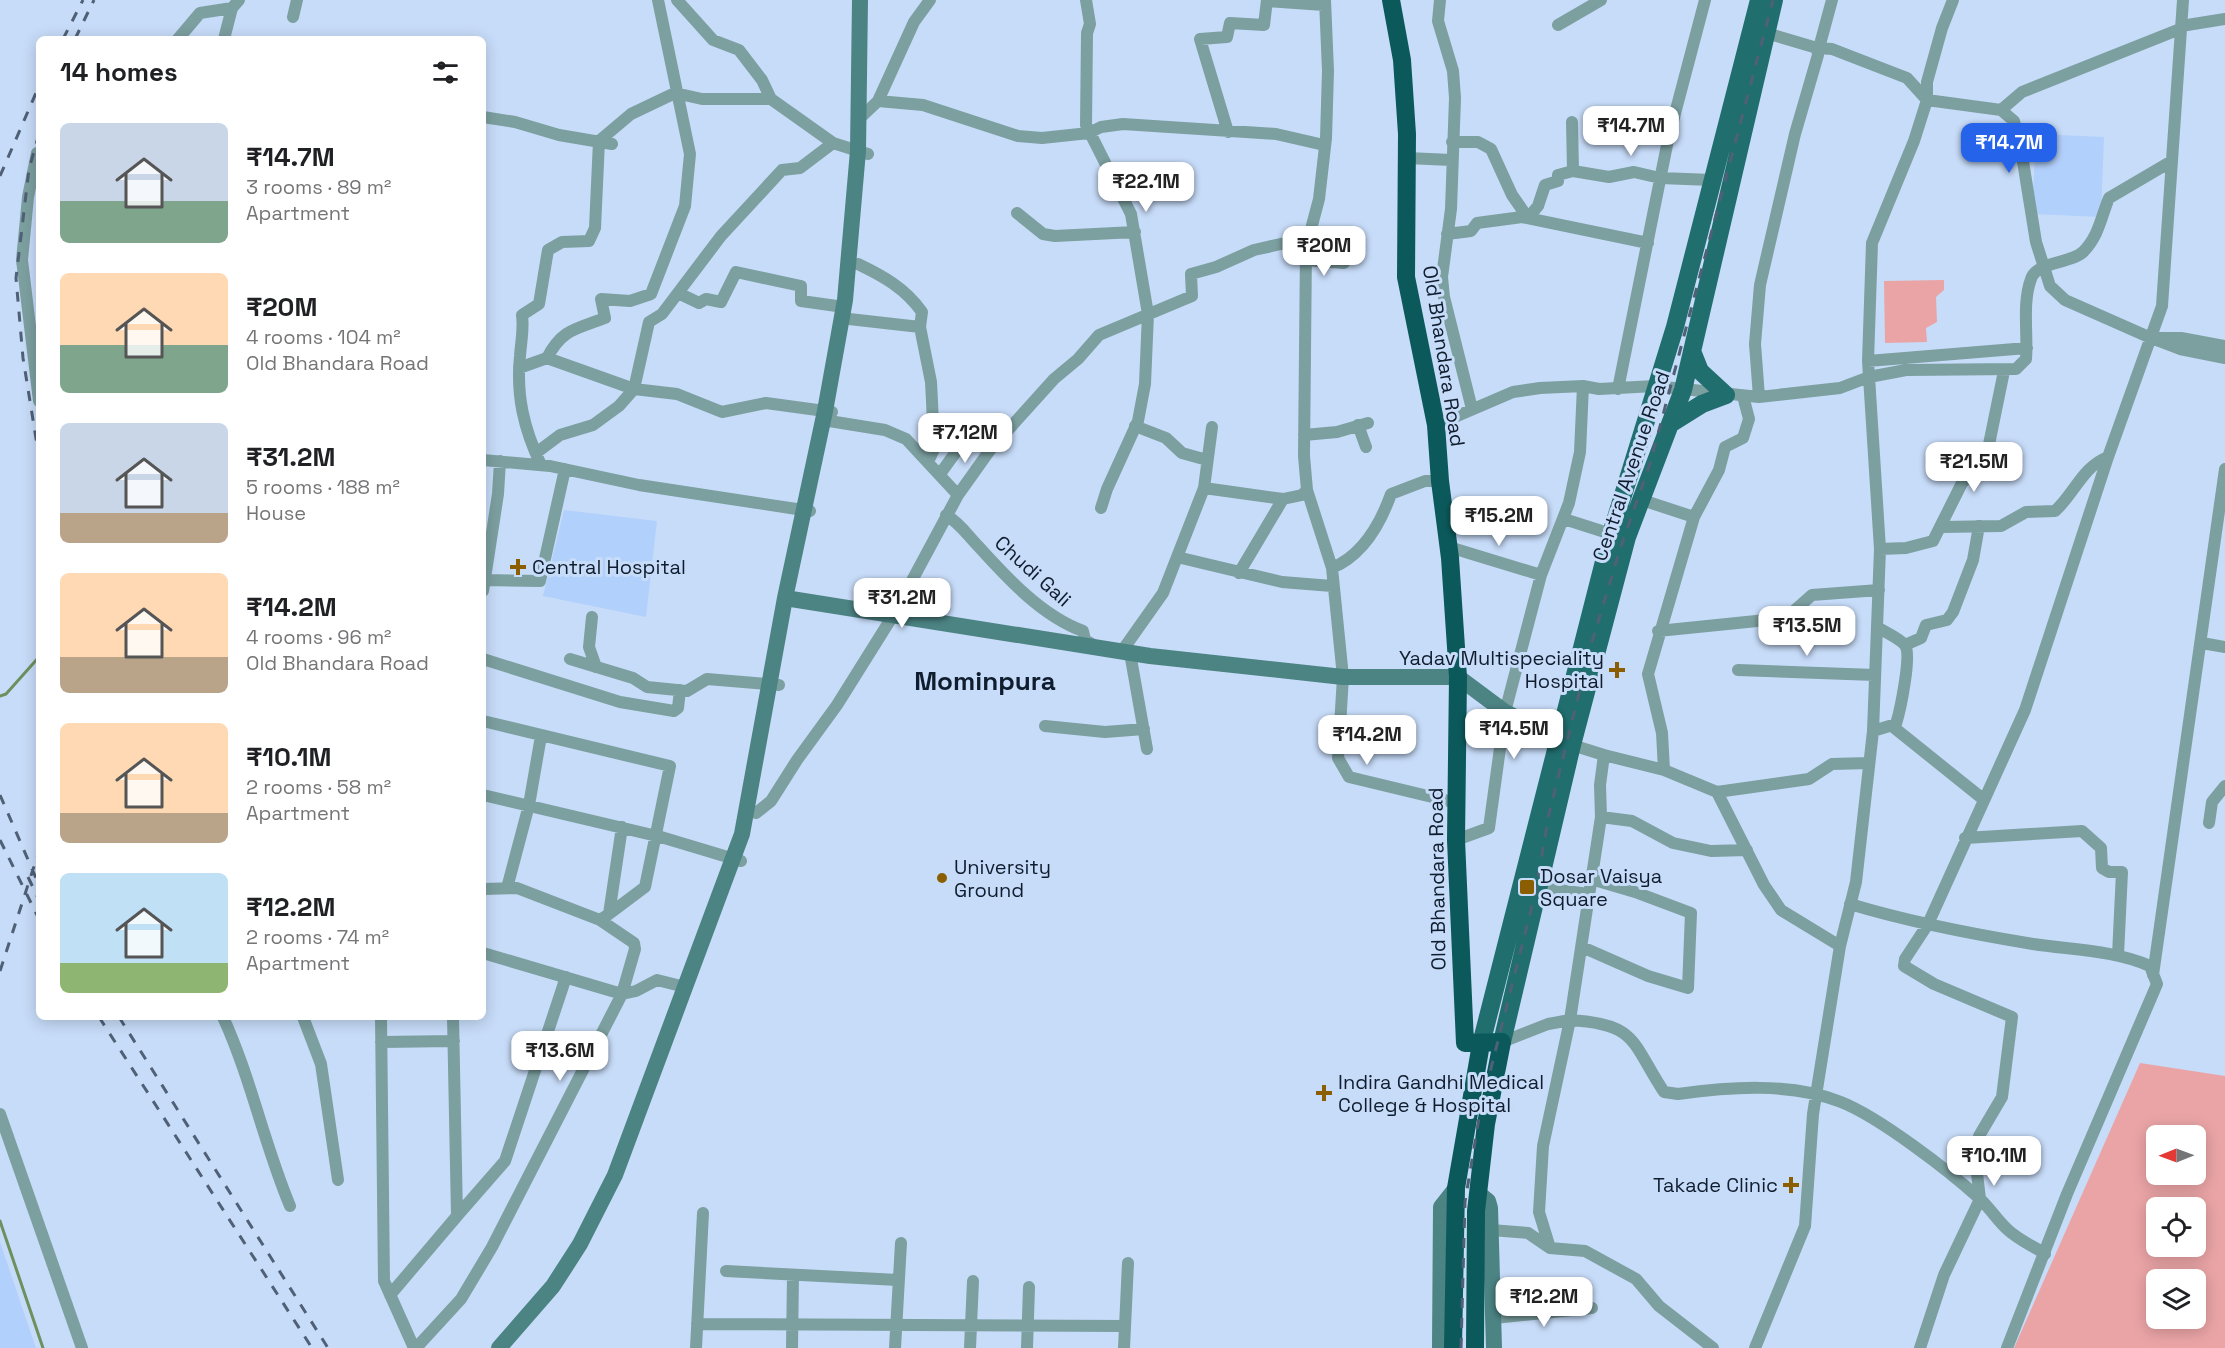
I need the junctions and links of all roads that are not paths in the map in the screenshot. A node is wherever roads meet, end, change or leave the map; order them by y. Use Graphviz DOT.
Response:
graph roads {
  1 [pos="297,0"];
  2 [pos="658,0"];
  3 [pos="677,0"];
  4 [pos="860,0"];
  5 [pos="871,0"];
  6 [pos="930,0"];
  7 [pos="1086,0"];
  8 [pos="1391,0"];
  9 [pos="1440,0"];
  10 [pos="1601,0"];
  11 [pos="1705,0"];
  12 [pos="1760,0"];
  13 [pos="1774,0"];
  14 [pos="1832,0"];
  15 [pos="1953,0"];
  16 [pos="2183,0"];
  17 [pos="1267,1"];
  18 [pos="1324,3"];
  19 [pos="236,4"];
  20 [pos="293,17"];
  21 [pos="2225,19"];
  22 [pos="1558,25"];
  23 [pos="2180,27"];
  24 [pos="1766,33"];
  25 [pos="181,36"];
  26 [pos="225,36"];
  27 [pos="1818,48"];
  28 [pos="675,93"];
  29 [pos="771,99"];
  30 [pos="1927,100"];
  31 [pos="869,110"];
  32 [pos="2001,110"];
  33 [pos="486,117"];
  34 [pos="1572,122"];
  35 [pos="1228,132"];
  36 [pos="1089,133"];
  37 [pos="605,142"];
  38 [pos="1452,142"];
  39 [pos="833,143"];
  40 [pos="1324,145"];
  41 [pos="863,152"];
  42 [pos="36,158"];
  43 [pos="1407,158"];
  44 [pos="1451,160"];
  45 [pos="2172,161"];
  46 [pos="1573,171"];
  47 [pos="1660,178"];
  48 [pos="1712,180"];
  49 [pos="1017,213"];
  50 [pos="1528,218"];
  51 [pos="1136,232"];
  52 [pos="1447,234"];
  53 [pos="1308,238"];
  54 [pos="1648,243"];
  55 [pos="1306,260"];
  56 [pos="1344,263"];
  57 [pos="858,264"];
  58 [pos="2042,268"];
  59 [pos="678,293"];
  60 [pos="847,313"];
  61 [pos="1148,314"];
  62 [pos="920,327"];
  63 [pos="2151,338"];
  64 [pos="2225,346"];
  65 [pos="2027,348"];
  66 [pos="1692,351"];
  67 [pos="547,358"];
  68 [pos="2225,358"];
  69 [pos="1868,361"];
  70 [pos="519,368"];
  71 [pos="2004,371"];
  72 [pos="36,376"];
  73 [pos="1869,377"];
  74 [pos="1582,387"];
  75 [pos="1655,387"];
  76 [pos="1618,388"];
  77 [pos="634,389"];
  78 [pos="1683,390"];
  79 [pos="1734,395"];
  80 [pos="1759,397"];
  81 [pos="1473,409"];
  82 [pos="828,416"];
  83 [pos="1670,424"];
  84 [pos="1436,425"];
  85 [pos="1135,426"];
  86 [pos="1212,427"];
  87 [pos="1304,435"];
  88 [pos="1366,447"];
  89 [pos="990,450"];
  90 [pos="536,453"];
  91 [pos="2108,457"];
  92 [pos="486,460"];
  93 [pos="500,460"];
  94 [pos="1207,460"];
  95 [pos="928,462"];
  96 [pos="541,465"];
  97 [pos="565,469"];
  98 [pos="2225,469"];
  99 [pos="940,474"];
  100 [pos="1440,481"];
  101 [pos="1204,488"];
  102 [pos="1307,490"];
  103 [pos="958,495"];
  104 [pos="1283,499"];
  105 [pos="1642,500"];
  106 [pos="1101,508"];
  107 [pos="808,510"];
  108 [pos="946,516"];
  109 [pos="1694,517"];
  110 [pos="1564,519"];
  111 [pos="1979,526"];
  112 [pos="1942,527"];
  113 [pos="1611,534"];
  114 [pos="1449,547"];
  115 [pos="1880,549"];
  116 [pos="1177,556"];
  117 [pos="1332,568"];
  118 [pos="486,572"];
  119 [pos="1239,573"];
  120 [pos="1541,575"];
  121 [pos="486,585"];
  122 [pos="1332,586"];
  123 [pos="1879,590"];
  124 [pos="790,599"];
  125 [pos="894,614"];
  126 [pos="592,617"];
  127 [pos="1877,627"];
  128 [pos="1658,630"];
  129 [pos="2202,644"];
  130 [pos="1905,645"];
  131 [pos="2225,647"];
  132 [pos="1097,648"];
  133 [pos="1126,652"];
  134 [pos="570,659"];
  135 [pos="486,660"];
  136 [pos="596,667"];
  137 [pos="1738,670"];
  138 [pos="1875,675"];
  139 [pos="1343,677"];
  140 [pos="1458,677"];
  141 [pos="775,685"];
  142 [pos="680,690"];
  143 [pos="1505,712"];
  144 [pos="486,722"];
  145 [pos="1045,726"];
  146 [pos="1892,726"];
  147 [pos="1144,729"];
  148 [pos="1873,731"];
  149 [pos="541,736"];
  150 [pos="1566,741"];
  151 [pos="1147,749"];
  152 [pos="1604,755"];
  153 [pos="1869,763"];
  154 [pos="1664,770"];
  155 [pos="2225,786"];
  156 [pos="1717,792"];
  157 [pos="486,796"];
  158 [pos="1983,799"];
  159 [pos="1457,803"];
  160 [pos="529,805"];
  161 [pos="756,813"];
  162 [pos="1601,817"];
  163 [pos="2209,823"];
  164 [pos="622,827"];
  165 [pos="655,836"];
  166 [pos="1965,838"];
  167 [pos="1456,840"];
  168 [pos="1747,850"];
  169 [pos="737,859"];
  170 [pos="1591,879"];
  171 [pos="1538,887"];
  172 [pos="507,888"];
  173 [pos="486,889"];
  174 [pos="1588,894"];
  175 [pos="1850,904"];
  176 [pos="604,917"];
  177 [pos="1928,924"];
  178 [pos="1840,946"];
  179 [pos="1582,947"];
  180 [pos="486,954"];
  181 [pos="2118,955"];
  182 [pos="2153,975"];
  183 [pos="566,977"];
  184 [pos="685,987"];
  185 [pos="622,994"];
  186 [pos="224,1020"];
  187 [pos="304,1020"];
  188 [pos="381,1020"];
  189 [pos="453,1020"];
  190 [pos="1570,1020"];
  191 [pos="454,1041"];
  192 [pos="381,1042"];
  193 [pos="1502,1042"];
  194 [pos="669,1043"];
  195 [pos="1473,1043"];
  196 [pos="1817,1095"];
  197 [pos="648,1099"];
  198 [pos="0,1114"];
  199 [pos="338,1180"];
  200 [pos="1455,1196"];
  201 [pos="1980,1199"];
  202 [pos="1477,1202"];
  203 [pos="290,1206"];
  204 [pos="703,1213"];
  205 [pos="457,1216"];
  206 [pos="1491,1230"];
  207 [pos="901,1243"];
  208 [pos="1551,1248"];
  209 [pos="2045,1254"];
  210 [pos="1128,1263"];
  211 [pos="726,1271"];
  212 [pos="793,1275"];
  213 [pos="898,1280"];
  214 [pos="973,1281"];
  215 [pos="1029,1287"];
  216 [pos="390,1294"];
  217 [pos="1592,1308"];
  218 [pos="1494,1317"];
  219 [pos="794,1323"];
  220 [pos="697,1324"];
  221 [pos="1028,1324"];
  222 [pos="971,1325"];
  223 [pos="896,1326"];
  224 [pos="1125,1326"];
  225 [pos="82,1348"];
  226 [pos="415,1348"];
  227 [pos="500,1348"];
  228 [pos="512,1348"];
  229 [pos="696,1348"];
  230 [pos="792,1348"];
  231 [pos="895,1348"];
  232 [pos="970,1348"];
  233 [pos="1027,1348"];
  234 [pos="1124,1348"];
  235 [pos="1440,1348"];
  236 [pos="1454,1348"];
  237 [pos="1475,1348"];
  238 [pos="1494,1348"];
  239 [pos="1713,1348"];
  240 [pos="1755,1348"];
  241 [pos="1920,1348"];
  242 [pos="2007,1348"];
  1 -- 20 [label="street"];
  2 -- 28 [label="street"];
  3 -- 29 [label="street"];
  4 -- 31 [label="main road"];
  5 -- 31 [label="main road"];
  6 -- 31 [label="street"];
  7 -- 36 [label="street"];
  8 -- 43 [label="highway, Old Bhandara Road"];
  9 -- 38 [label="street"];
  10 -- 22 [label="street"];
  11 -- 47 [label="street"];
  12 -- 48 [label="main road, Central Avenue Road"];
  13 -- 24 [label="main road, Central Avenue Road"];
  14 -- 27 [label="street"];
  15 -- 30 [label="street"];
  16 -- 23 [label="street"];
  17 -- 18 [label="street"];
  17 -- 35 [label="street"];
  18 -- 40 [label="street"];
  19 -- 25 [label="street"];
  19 -- 26 [label="street"];
  21 -- 23 [label="street"];
  23 -- 32 [label="street"];
  23 -- 45 [label="street"];
  24 -- 27 [label="street"];
  24 -- 66 [label="main road, Central Avenue Road"];
  27 -- 30 [label="street"];
  27 -- 80 [label="street"];
  28 -- 29 [label="street"];
  28 -- 37 [label="street"];
  28 -- 67 [label="street"];
  29 -- 39 [label="street"];
  30 -- 32 [label="street"];
  30 -- 69 [label="street"];
  31 -- 36 [label="street"];
  31 -- 41 [label="main road"];
  32 -- 58 [label="street"];
  33 -- 37 [label="street"];
  34 -- 46 [label="street"];
  35 -- 36 [label="street"];
  35 -- 40 [label="street"];
  36 -- 51 [label="street"];
  37 -- 70 [label="street"];
  38 -- 44 [label="street"];
  38 -- 50 [label="street"];
  39 -- 41 [label="street"];
  39 -- 59 [label="street"];
  40 -- 53 [label="street"];
  41 -- 57 [label="main road"];
  41 -- 60 [label="main road"];
  42 -- 72 [label="street"];
  43 -- 44 [label="street"];
  43 -- 84 [label="highway, Old Bhandara Road"];
  44 -- 52 [label="street"];
  45 -- 58 [label="street"];
  45 -- 63 [label="street"];
  46 -- 47 [label="street"];
  46 -- 50 [label="street"];
  47 -- 48 [label="street"];
  47 -- 54 [label="street"];
  48 -- 75 [label="main road, Central Avenue Road"];
  49 -- 51 [label="street"];
  50 -- 52 [label="street"];
  50 -- 54 [label="street"];
  51 -- 61 [label="street"];
  52 -- 81 [label="street"];
  53 -- 55 [label="street"];
  53 -- 61 [label="street"];
  54 -- 76 [label="street"];
  55 -- 56 [label="street"];
  55 -- 87 [label="street"];
  57 -- 60 [label="main road"];
  57 -- 62 [label="street"];
  58 -- 63 [label="street"];
  58 -- 65 [label="street"];
  59 -- 60 [label="street"];
  59 -- 77 [label="street"];
  60 -- 62 [label="street"];
  60 -- 82 [label="main road"];
  61 -- 85 [label="street"];
  61 -- 89 [label="street"];
  62 -- 95 [label="street"];
  63 -- 64 [label="street"];
  63 -- 68 [label="street"];
  63 -- 91 [label="street"];
  65 -- 69 [label="street"];
  65 -- 71 [label="street"];
  66 -- 78 [label="main road, Central Avenue Road"];
  66 -- 79 [label="main road"];
  67 -- 70 [label="street"];
  67 -- 77 [label="street"];
  69 -- 73 [label="street"];
  70 -- 90 [label="street"];
  71 -- 73 [label="street"];
  71 -- 112 [label="street"];
  73 -- 80 [label="street"];
  73 -- 115 [label="street"];
  74 -- 76 [label="street"];
  74 -- 81 [label="street"];
  74 -- 110 [label="street"];
  75 -- 76 [label="street"];
  75 -- 78 [label="street"];
  75 -- 113 [label="main road, Central Avenue Road"];
  77 -- 82 [label="street"];
  77 -- 90 [label="street"];
  78 -- 79 [label="street"];
  78 -- 83 [label="main road, Central Avenue Road"];
  79 -- 80 [label="street"];
  79 -- 83 [label="main road"];
  79 -- 109 [label="street"];
  81 -- 84 [label="street"];
  82 -- 95 [label="street"];
  82 -- 107 [label="main road"];
  83 -- 105 [label="main road, Central Avenue Road"];
  84 -- 100 [label="highway, Old Bhandara Road"];
  85 -- 94 [label="street"];
  85 -- 106 [label="street"];
  86 -- 94 [label="street"];
  87 -- 88 [label="street"];
  87 -- 102 [label="street"];
  89 -- 99 [label="street"];
  89 -- 103 [label="street"];
  90 -- 96 [label="street"];
  91 -- 111 [label="street"];
  91 -- 158 [label="street"];
  92 -- 93 [label="street"];
  93 -- 96 [label="street"];
  93 -- 118 [label="street"];
  94 -- 101 [label="street"];
  95 -- 99 [label="street"];
  96 -- 97 [label="street"];
  97 -- 107 [label="street"];
  97 -- 121 [label="street"];
  98 -- 129 [label="street"];
  99 -- 103 [label="street"];
  100 -- 114 [label="highway, Old Bhandara Road"];
  100 -- 117 [label="street"];
  101 -- 104 [label="street"];
  101 -- 116 [label="street"];
  102 -- 104 [label="street"];
  102 -- 117 [label="street"];
  103 -- 108 [label="street"];
  104 -- 119 [label="street"];
  105 -- 109 [label="street"];
  105 -- 150 [label="main road, Central Avenue Road"];
  107 -- 124 [label="main road"];
  108 -- 125 [label="street"];
  108 -- 132 [label="street, Chudi Gali"];
  109 -- 128 [label="street"];
  110 -- 113 [label="street"];
  110 -- 120 [label="street"];
  111 -- 112 [label="street"];
  111 -- 130 [label="street"];
  112 -- 115 [label="street"];
  113 -- 150 [label="main road, Central Avenue Road"];
  114 -- 120 [label="street"];
  114 -- 140 [label="highway, Old Bhandara Road"];
  115 -- 123 [label="street"];
  116 -- 119 [label="street"];
  116 -- 133 [label="street"];
  117 -- 122 [label="street"];
  119 -- 122 [label="street"];
  120 -- 143 [label="street"];
  122 -- 139 [label="street"];
  123 -- 127 [label="street"];
  123 -- 128 [label="street"];
  124 -- 125 [label="main road"];
  124 -- 141 [label="main road"];
  125 -- 132 [label="main road"];
  125 -- 161 [label="street"];
  126 -- 136 [label="street"];
  127 -- 130 [label="street"];
  127 -- 138 [label="street"];
  128 -- 154 [label="street"];
  129 -- 131 [label="street"];
  129 -- 182 [label="street"];
  130 -- 146 [label="street"];
  132 -- 133 [label="main road"];
  133 -- 139 [label="main road"];
  133 -- 147 [label="street"];
  134 -- 136 [label="street"];
  135 -- 142 [label="street"];
  136 -- 142 [label="street"];
  137 -- 138 [label="street"];
  138 -- 148 [label="street"];
  139 -- 140 [label="main road"];
  139 -- 159 [label="street"];
  140 -- 143 [label="main road"];
  140 -- 159 [label="highway, Old Bhandara Road"];
  141 -- 142 [label="street"];
  141 -- 161 [label="main road"];
  141 -- 169 [label="main road"];
  143 -- 150 [label="main road"];
  143 -- 167 [label="street"];
  144 -- 149 [label="street"];
  145 -- 147 [label="street"];
  146 -- 148 [label="street"];
  146 -- 158 [label="street"];
  147 -- 151 [label="street"];
  148 -- 153 [label="street"];
  149 -- 160 [label="street"];
  149 -- 165 [label="street"];
  150 -- 152 [label="street"];
  150 -- 171 [label="main road, Central Avenue Road"];
  150 -- 195 [label="main road, Central Avenue Road"];
  152 -- 154 [label="street"];
  152 -- 162 [label="street"];
  153 -- 156 [label="street"];
  153 -- 175 [label="street"];
  154 -- 156 [label="street"];
  155 -- 163 [label="street"];
  156 -- 168 [label="street"];
  157 -- 160 [label="street"];
  158 -- 166 [label="street"];
  159 -- 167 [label="highway, Old Bhandara Road"];
  160 -- 164 [label="street"];
  160 -- 172 [label="street"];
  161 -- 169 [label="main road"];
  162 -- 168 [label="street"];
  162 -- 170 [label="street"];
  164 -- 165 [label="street"];
  164 -- 176 [label="street"];
  165 -- 169 [label="street"];
  165 -- 176 [label="street"];
  166 -- 177 [label="street"];
  166 -- 181 [label="street"];
  167 -- 195 [label="highway, Old Bhandara Road"];
  168 -- 178 [label="street"];
  169 -- 184 [label="main road"];
  169 -- 194 [label="main road"];
  170 -- 174 [label="street"];
  170 -- 179 [label="street"];
  171 -- 174 [label="street"];
  171 -- 193 [label="main road, Central Avenue Road"];
  172 -- 173 [label="street"];
  172 -- 176 [label="street"];
  174 -- 179 [label="street"];
  175 -- 177 [label="street"];
  175 -- 178 [label="street"];
  176 -- 185 [label="street"];
  177 -- 181 [label="street"];
  177 -- 201 [label="street"];
  178 -- 196 [label="street"];
  179 -- 190 [label="street"];
  180 -- 183 [label="street"];
  181 -- 182 [label="street"];
  182 -- 209 [label="street"];
  183 -- 185 [label="street"];
  183 -- 205 [label="street"];
  184 -- 185 [label="street"];
  184 -- 194 [label="main road"];
  185 -- 226 [label="street"];
  186 -- 203 [label="street"];
  187 -- 199 [label="street"];
  188 -- 192 [label="street"];
  189 -- 191 [label="street"];
  190 -- 193 [label="street"];
  190 -- 196 [label="street"];
  190 -- 208 [label="street"];
  191 -- 192 [label="street"];
  191 -- 205 [label="street"];
  192 -- 216 [label="street"];
  193 -- 195 [label="highway"];
  193 -- 202 [label="highway, Central Avenue Road"];
  194 -- 197 [label="main road"];
  195 -- 200 [label="highway, Old Bhandara Road"];
  196 -- 201 [label="street"];
  196 -- 240 [label="street"];
  197 -- 227 [label="main road"];
  197 -- 228 [label="main road"];
  198 -- 225 [label="street"];
  200 -- 235 [label="main road"];
  200 -- 236 [label="highway, Old Bhandara Road"];
  201 -- 209 [label="street"];
  201 -- 241 [label="street"];
  202 -- 206 [label="main road"];
  202 -- 237 [label="highway, Central Avenue Road"];
  204 -- 220 [label="street"];
  205 -- 216 [label="street"];
  206 -- 208 [label="street"];
  206 -- 218 [label="main road"];
  207 -- 213 [label="street"];
  208 -- 239 [label="street"];
  209 -- 242 [label="street"];
  210 -- 224 [label="street"];
  211 -- 212 [label="street"];
  212 -- 213 [label="street"];
  212 -- 219 [label="street"];
  213 -- 223 [label="street"];
  214 -- 222 [label="street"];
  215 -- 221 [label="street"];
  216 -- 226 [label="street"];
  217 -- 218 [label="street"];
  218 -- 238 [label="main road"];
  219 -- 220 [label="street"];
  219 -- 223 [label="street"];
  219 -- 230 [label="street"];
  220 -- 229 [label="street"];
  221 -- 222 [label="street"];
  221 -- 224 [label="street"];
  221 -- 233 [label="street"];
  222 -- 223 [label="street"];
  222 -- 232 [label="street"];
  223 -- 231 [label="street"];
  224 -- 234 [label="street"];
}
